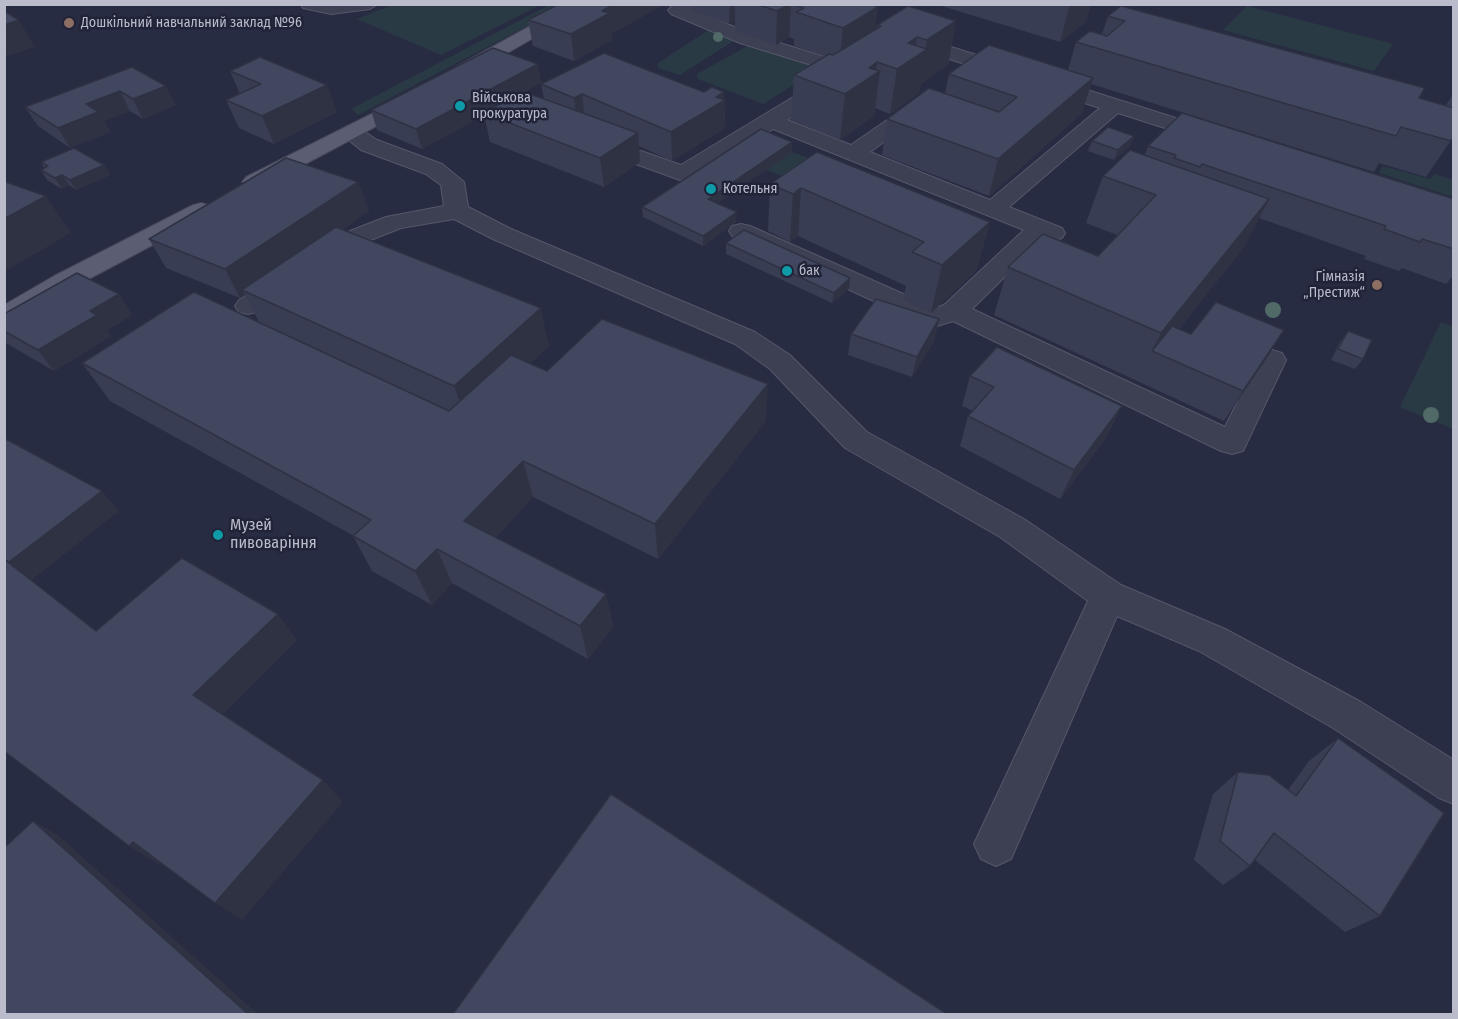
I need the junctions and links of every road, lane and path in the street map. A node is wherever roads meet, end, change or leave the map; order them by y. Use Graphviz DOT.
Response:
graph roads {
  1 [pos="309,4"];
  2 [pos="370,4"];
  3 [pos="584,4"];
  4 [pos="688,4"];
  5 [pos="890,34"];
  6 [pos="818,61"];
  7 [pos="848,72"];
  8 [pos="926,102"];
  9 [pos="1114,106"];
  10 [pos="749,112"];
  11 [pos="771,121"];
  12 [pos="351,133"];
  13 [pos="1237,146"];
  14 [pos="854,154"];
  15 [pos="641,158"];
  16 [pos="993,209"];
  17 [pos="457,211"];
  18 [pos="741,231"];
  19 [pos="248,306"];
  20 [pos="954,310"];
  21 [pos="4,317"];
  22 [pos="1272,360"];
  23 [pos="1108,596"];
  24 [pos="1454,784"];
  25 [pos="996,844"];
  1 -- 2 [label="street"];
  3 -- 12 [label="main road"];
  4 -- 6 [label="street"];
  5 -- 9 [label="street"];
  7 -- 11 [label="street"];
  8 -- 14 [label="street"];
  9 -- 13 [label="street"];
  9 -- 16 [label="street"];
  10 -- 11 [label="street"];
  11 -- 14 [label="street"];
  11 -- 15 [label="street"];
  12 -- 17 [label="street"];
  12 -- 21 [label="main road"];
  14 -- 16 [label="street"];
  16 -- 20 [label="street"];
  17 -- 19 [label="street"];
  17 -- 23 [label="street"];
  18 -- 20 [label="street"];
  20 -- 22 [label="street"];
  23 -- 24 [label="street"];
  23 -- 25 [label="street"];
}
